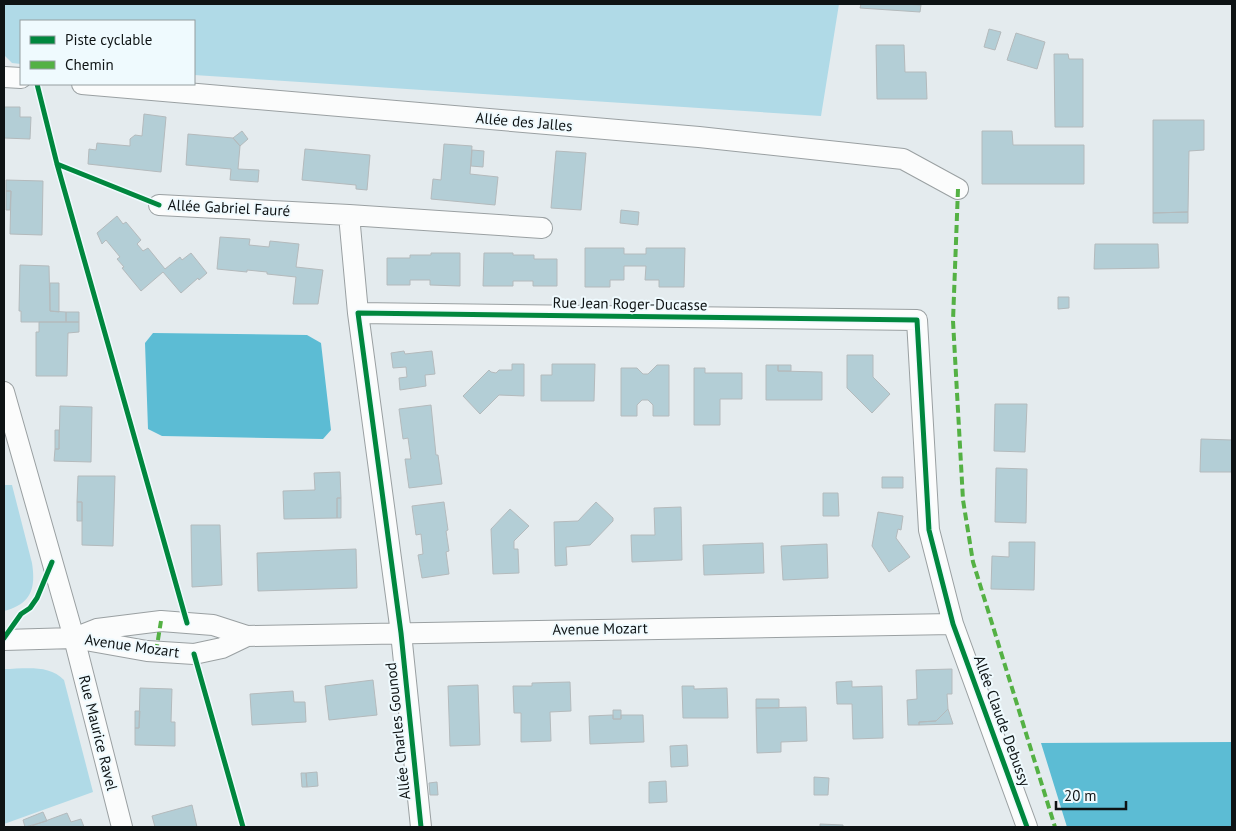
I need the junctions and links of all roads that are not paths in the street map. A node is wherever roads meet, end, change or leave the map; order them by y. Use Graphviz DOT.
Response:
graph roads {
  1 [pos="4,77"];
  2 [pos="20,78"];
  3 [pos="94,85"];
  4 [pos="958,189"];
  5 [pos="159,205"];
  6 [pos="349,215"];
  7 [pos="542,228"];
  8 [pos="358,313"];
  9 [pos="4,392"];
  10 [pos="953,624"];
  11 [pos="401,633"];
  12 [pos="246,636"];
  13 [pos="74,638"];
  14 [pos="4,640"];
  15 [pos="122,827"];
  16 [pos="421,827"];
  17 [pos="1027,827"];
  1 -- 2 [label="street"];
  3 -- 4 [label="street, Allée des Jalles"];
  5 -- 6 [label="street, Allée Gabriel Fauré"];
  6 -- 7 [label="street, Allée Gabriel Fauré"];
  6 -- 8 [label="street"];
  8 -- 10 [label="street, Rue Jean Roger-Ducasse"];
  8 -- 11 [label="street"];
  9 -- 13 [label="street, Rue Maurice Ravel"];
  10 -- 11 [label="street, Avenue Mozart"];
  10 -- 17 [label="street, Allée Claude Debussy"];
  11 -- 12 [label="street, Avenue Mozart"];
  11 -- 16 [label="street, Allée Charles Gounod"];
  12 -- 13 [label="street, Avenue Mozart"];
  12 -- 13 [label="street, Avenue Mozart"];
  13 -- 14 [label="street, Avenue Mozart"];
  13 -- 15 [label="street, Rue Maurice Ravel"];
}
